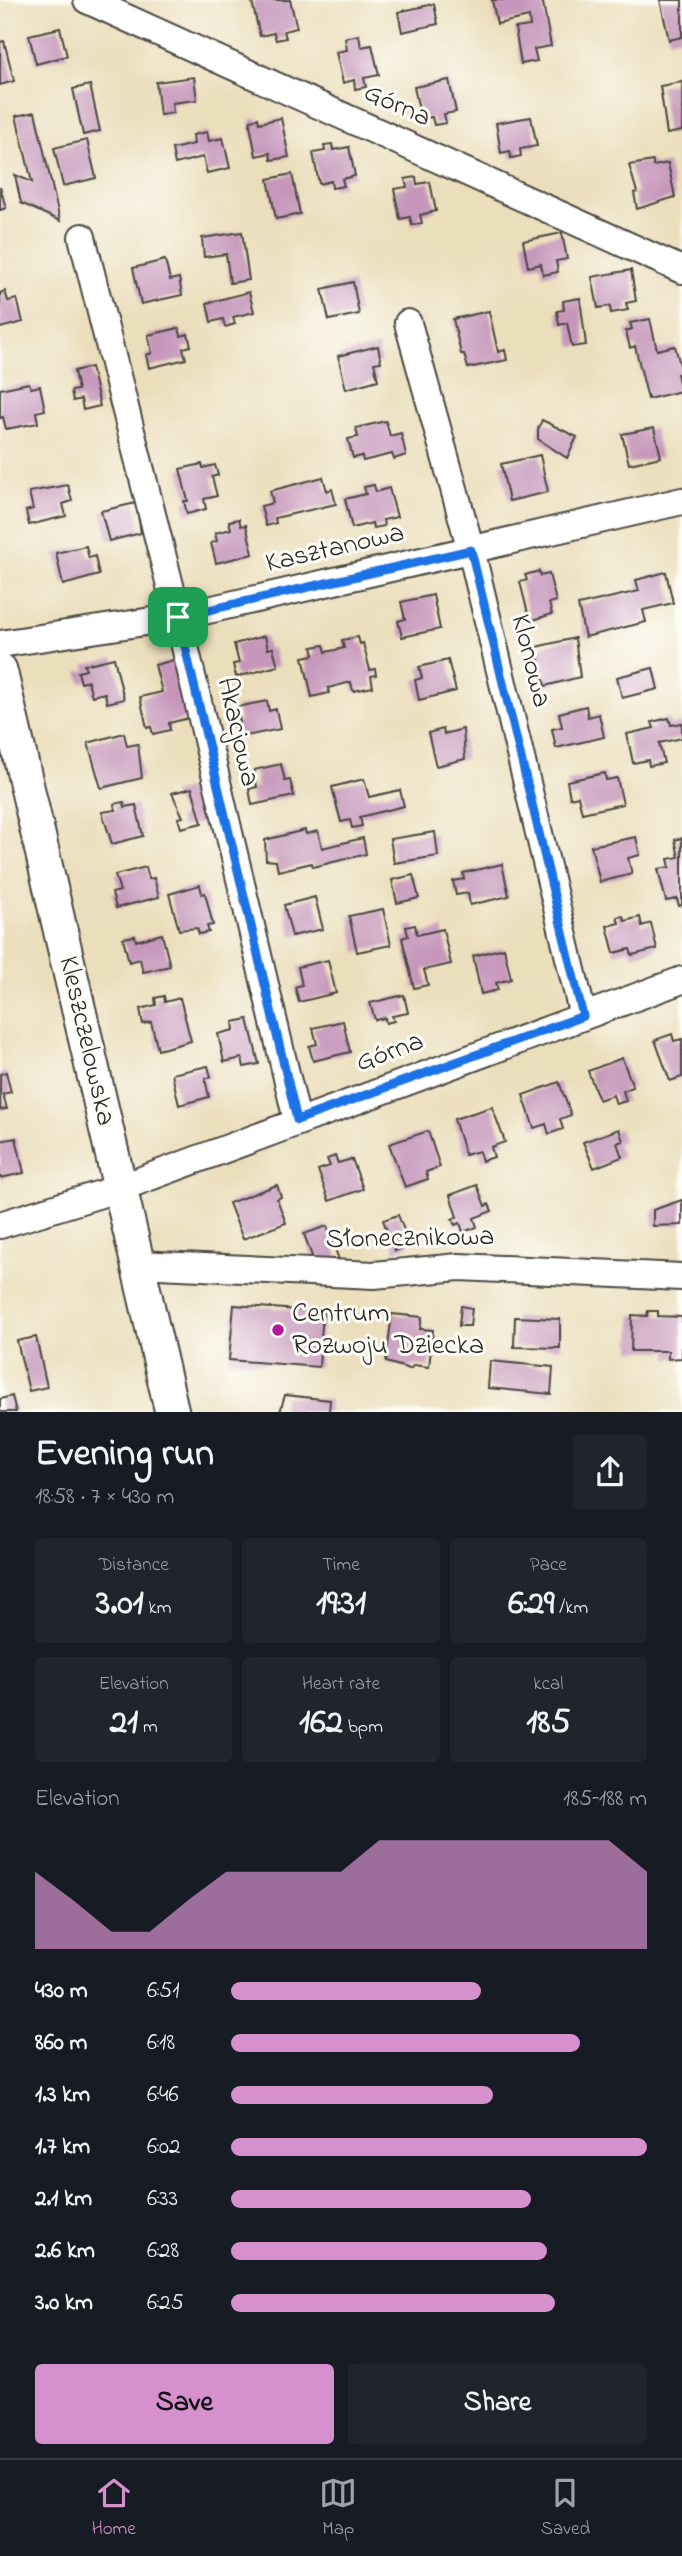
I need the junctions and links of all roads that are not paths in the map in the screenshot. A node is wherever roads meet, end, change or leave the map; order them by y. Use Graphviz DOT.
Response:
graph roads {
  1 [pos="87,0"];
  2 [pos="82,237"];
  3 [pos="682,270"];
  4 [pos="408,323"];
  5 [pos="682,501"];
  6 [pos="471,550"];
  7 [pos="178,617"];
  8 [pos="0,644"];
  9 [pos="0,670"];
  10 [pos="682,980"];
  11 [pos="583,1016"];
  12 [pos="297,1120"];
  13 [pos="120,1188"];
  14 [pos="0,1225"];
  15 [pos="138,1264"];
  16 [pos="682,1277"];
  17 [pos="172,1412"];
  1 -- 3 [label="street, Górna"];
  2 -- 7 [label="street, Akacjowa"];
  4 -- 6 [label="street, Klonowa"];
  5 -- 6 [label="street, Kasztanowa"];
  6 -- 7 [label="street, Kasztanowa"];
  6 -- 11 [label="street, Klonowa"];
  7 -- 8 [label="street, Kasztanowa"];
  7 -- 12 [label="street, Akacjowa"];
  9 -- 13 [label="main road, Kleszczelowska"];
  10 -- 11 [label="street, Górna"];
  11 -- 12 [label="street, Górna"];
  12 -- 13 [label="street, Górna"];
  13 -- 14 [label="street, Górna"];
  13 -- 15 [label="main road, Kleszczelowska"];
  15 -- 16 [label="street, Słonecznikowa"];
  15 -- 17 [label="main road, Kleszczelowska"];
}
